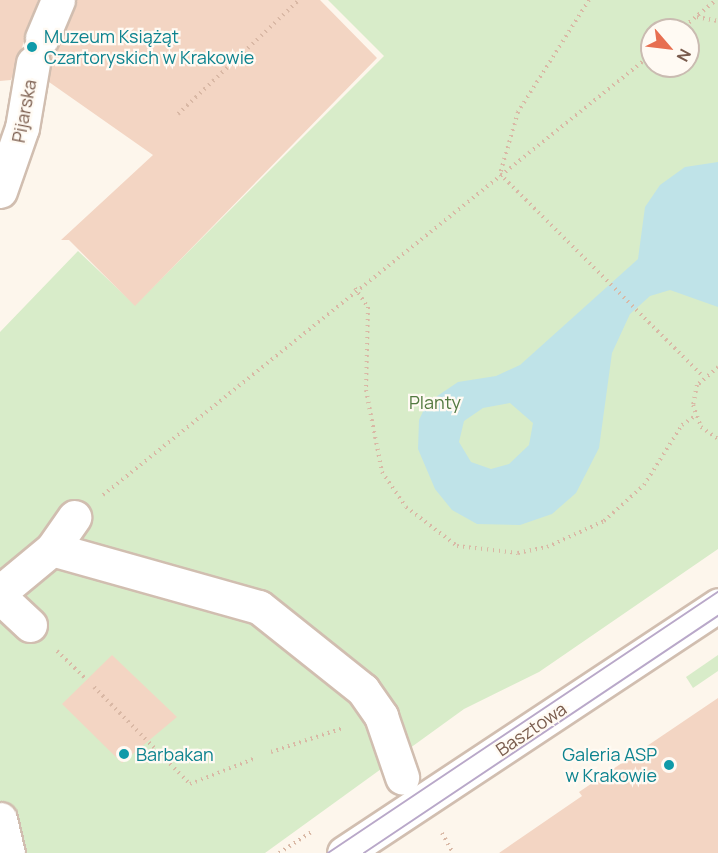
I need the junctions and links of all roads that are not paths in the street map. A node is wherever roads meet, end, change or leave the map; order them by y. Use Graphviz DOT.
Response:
graph roads {
  1 [pos="58,0"];
  2 [pos="0,191"];
  3 [pos="74,517"];
  4 [pos="52,549"];
  5 [pos="0,592"];
  6 [pos="0,597"];
  7 [pos="718,605"];
  8 [pos="30,625"];
  9 [pos="402,777"];
  10 [pos="0,819"];
  11 [pos="363,848"];
  12 [pos="8,853"];
  1 -- 2 [label="street, Pijarska"];
  3 -- 4 [label="street"];
  4 -- 5 [label="street"];
  4 -- 9 [label="street"];
  6 -- 8 [label="street"];
  7 -- 11 [label="street, Basztowa"];
  10 -- 12 [label="street"];
}
